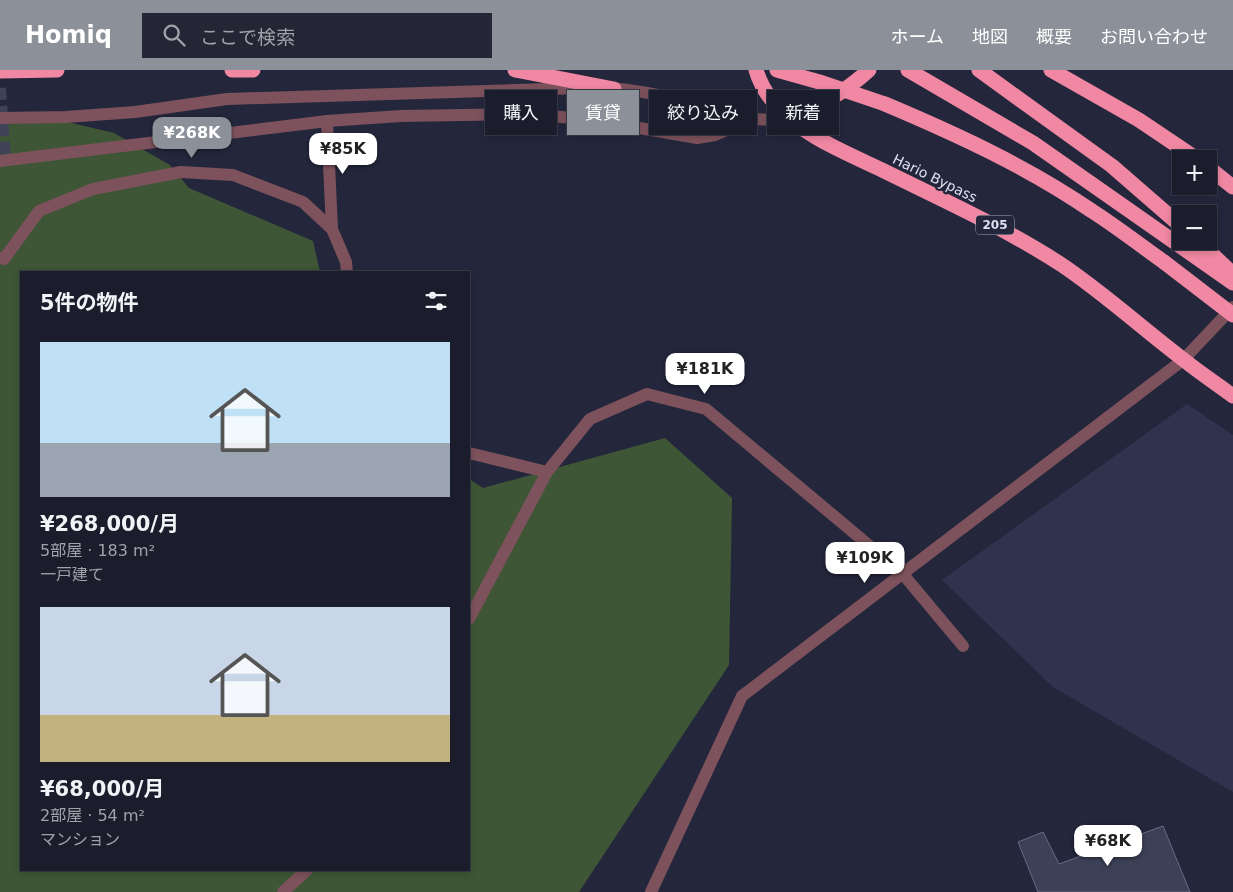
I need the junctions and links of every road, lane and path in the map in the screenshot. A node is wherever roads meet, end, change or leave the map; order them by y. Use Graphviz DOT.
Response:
graph roads {
  1 [pos="57,70"];
  2 [pos="232,70"];
  3 [pos="253,70"];
  4 [pos="515,70"];
  5 [pos="756,70"];
  6 [pos="777,70"];
  7 [pos="869,70"];
  8 [pos="908,70"];
  9 [pos="979,70"];
  10 [pos="1051,70"];
  11 [pos="0,71"];
  12 [pos="614,89"];
  13 [pos="649,94"];
  14 [pos="767,94"];
  15 [pos="839,94"];
  16 [pos="0,118"];
  17 [pos="327,121"];
  18 [pos="649,130"];
  19 [pos="680,135"];
  20 [pos="716,135"];
  21 [pos="814,135"];
  22 [pos="1184,150"];
  23 [pos="0,161"];
  24 [pos="1217,174"];
  25 [pos="1233,187"];
  26 [pos="1172,218"];
  27 [pos="332,229"];
  28 [pos="1208,250"];
  29 [pos="0,258"];
  30 [pos="347,271"];
  31 [pos="1233,274"];
  32 [pos="1233,283"];
  33 [pos="1233,307"];
  34 [pos="1233,315"];
  35 [pos="1183,360"];
  36 [pos="1233,396"];
  37 [pos="470,453"];
  38 [pos="547,472"];
  39 [pos="902,573"];
  40 [pos="470,617"];
  41 [pos="962,646"];
  42 [pos="306,871"];
  43 [pos="283,892"];
  44 [pos="651,892"];
  1 -- 11 [label="highway"];
  2 -- 3 [label="highway"];
  4 -- 12 [label="highway"];
  5 -- 14 [label="highway, Hario Bypass / 205"];
  6 -- 34 [label="highway, bridge"];
  7 -- 15 [label="highway"];
  8 -- 32 [label="highway"];
  9 -- 26 [label="highway"];
  10 -- 22 [label="highway"];
  12 -- 13 [label="street"];
  12 -- 16 [label="street"];
  17 -- 18 [label="street"];
  17 -- 23 [label="street"];
  17 -- 27 [label="street"];
  19 -- 20 [label="street"];
  21 -- 35 [label="highway, Hario Bypass / 205"];
  24 -- 25 [label="highway"];
  27 -- 29 [label="street"];
  27 -- 30 [label="street"];
  28 -- 31 [label="highway"];
  33 -- 35 [label="street"];
  35 -- 36 [label="highway, Hario Bypass / 205"];
  35 -- 39 [label="street"];
  37 -- 38 [label="street"];
  38 -- 39 [label="street"];
  38 -- 40 [label="street"];
  39 -- 41 [label="street"];
  39 -- 44 [label="street"];
  42 -- 43 [label="street"];
}
